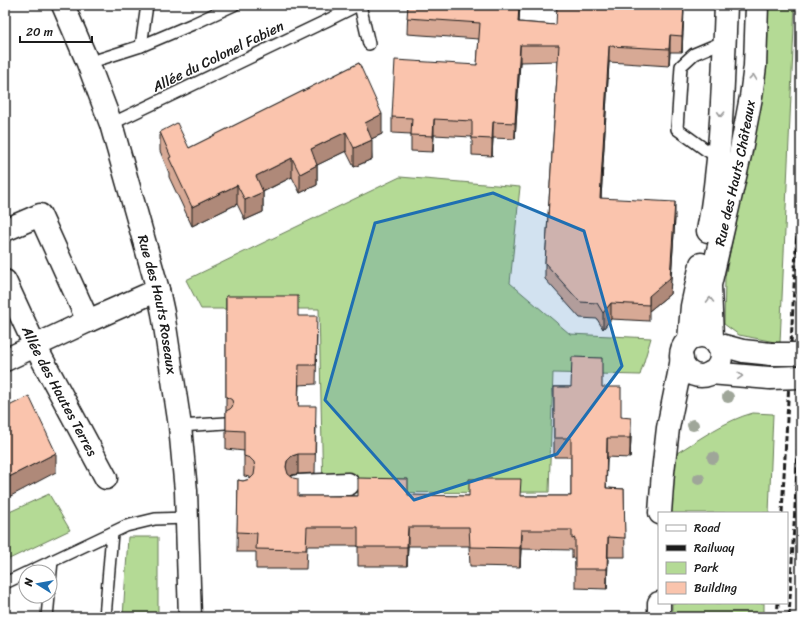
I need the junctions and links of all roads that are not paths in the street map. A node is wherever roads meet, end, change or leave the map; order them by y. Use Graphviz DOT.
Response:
graph roads {
  1 [pos="63,5"];
  2 [pos="147,5"];
  3 [pos="234,5"];
  4 [pos="359,5"];
  5 [pos="757,5"];
  6 [pos="723,18"];
  7 [pos="369,44"];
  8 [pos="141,46"];
  9 [pos="88,63"];
  10 [pos="111,124"];
  11 [pos="718,157"];
  12 [pos="5,230"];
  13 [pos="5,281"];
  14 [pos="158,290"];
  15 [pos="88,321"];
  16 [pos="715,341"];
  17 [pos="35,346"];
  18 [pos="685,350"];
  19 [pos="801,354"];
  20 [pos="5,360"];
  21 [pos="707,374"];
  22 [pos="801,377"];
  23 [pos="670,418"];
  24 [pos="226,423"];
  25 [pos="180,426"];
  26 [pos="106,478"];
  27 [pos="348,484"];
  28 [pos="298,486"];
  29 [pos="660,512"];
  30 [pos="188,518"];
  31 [pos="112,533"];
  32 [pos="52,561"];
  33 [pos="46,564"];
  34 [pos="52,564"];
  35 [pos="18,577"];
  36 [pos="5,583"];
  37 [pos="48,604"];
  38 [pos="660,604"];
  39 [pos="47,617"];
  40 [pos="105,617"];
  41 [pos="190,617"];
  42 [pos="659,617"];
  1 -- 9 [label="street, Rue des Hauts Roseaux"];
  2 -- 8 [label="lane"];
  3 -- 8 [label="lane"];
  4 -- 7 [label="lane"];
  4 -- 10 [label="lane, Allée du Colonel Fabien"];
  16 -- 5 [label="street, Rue des Hauts Châteaux, one-way"];
  6 -- 11 [label="street, Rue des Hauts Châteaux, one-way"];
  6 -- 11 [label="lane"];
  8 -- 9 [label="lane"];
  9 -- 10 [label="street, Rue des Hauts Roseaux"];
  10 -- 14 [label="street, Rue des Hauts Roseaux"];
  11 -- 18 [label="street, Rue des Hauts Châteaux"];
  12 -- 15 [label="street"];
  13 -- 17 [label="street, Allée des Hautes Terres"];
  14 -- 15 [label="street"];
  14 -- 25 [label="street, Rue des Hauts Roseaux"];
  15 -- 17 [label="street"];
  16 -- 18 [label="street"];
  16 -- 19 [label="street, bridge"];
  16 -- 21 [label="street"];
  17 -- 20 [label="street"];
  17 -- 26 [label="street, Allée des Hautes Terres"];
  18 -- 21 [label="street"];
  18 -- 23 [label="street, Rue des Hauts Châteaux"];
  21 -- 22 [label="street, one-way, bridge"];
  21 -- 23 [label="street, Rue des Hauts Châteaux"];
  23 -- 29 [label="street, Rue des Hauts Châteaux"];
  24 -- 25 [label="lane"];
  25 -- 30 [label="street, Rue des Hauts Roseaux"];
  27 -- 28 [label="street"];
  30 -- 31 [label="lane"];
  30 -- 41 [label="street, Rue des Hauts Roseaux"];
  31 -- 32 [label="lane"];
  31 -- 40 [label="lane"];
  32 -- 33 [label="lane"];
  32 -- 34 [label="lane"];
  35 -- 36 [label="lane"];
  37 -- 39 [label="lane"];
  38 -- 42 [label="street"];
}
